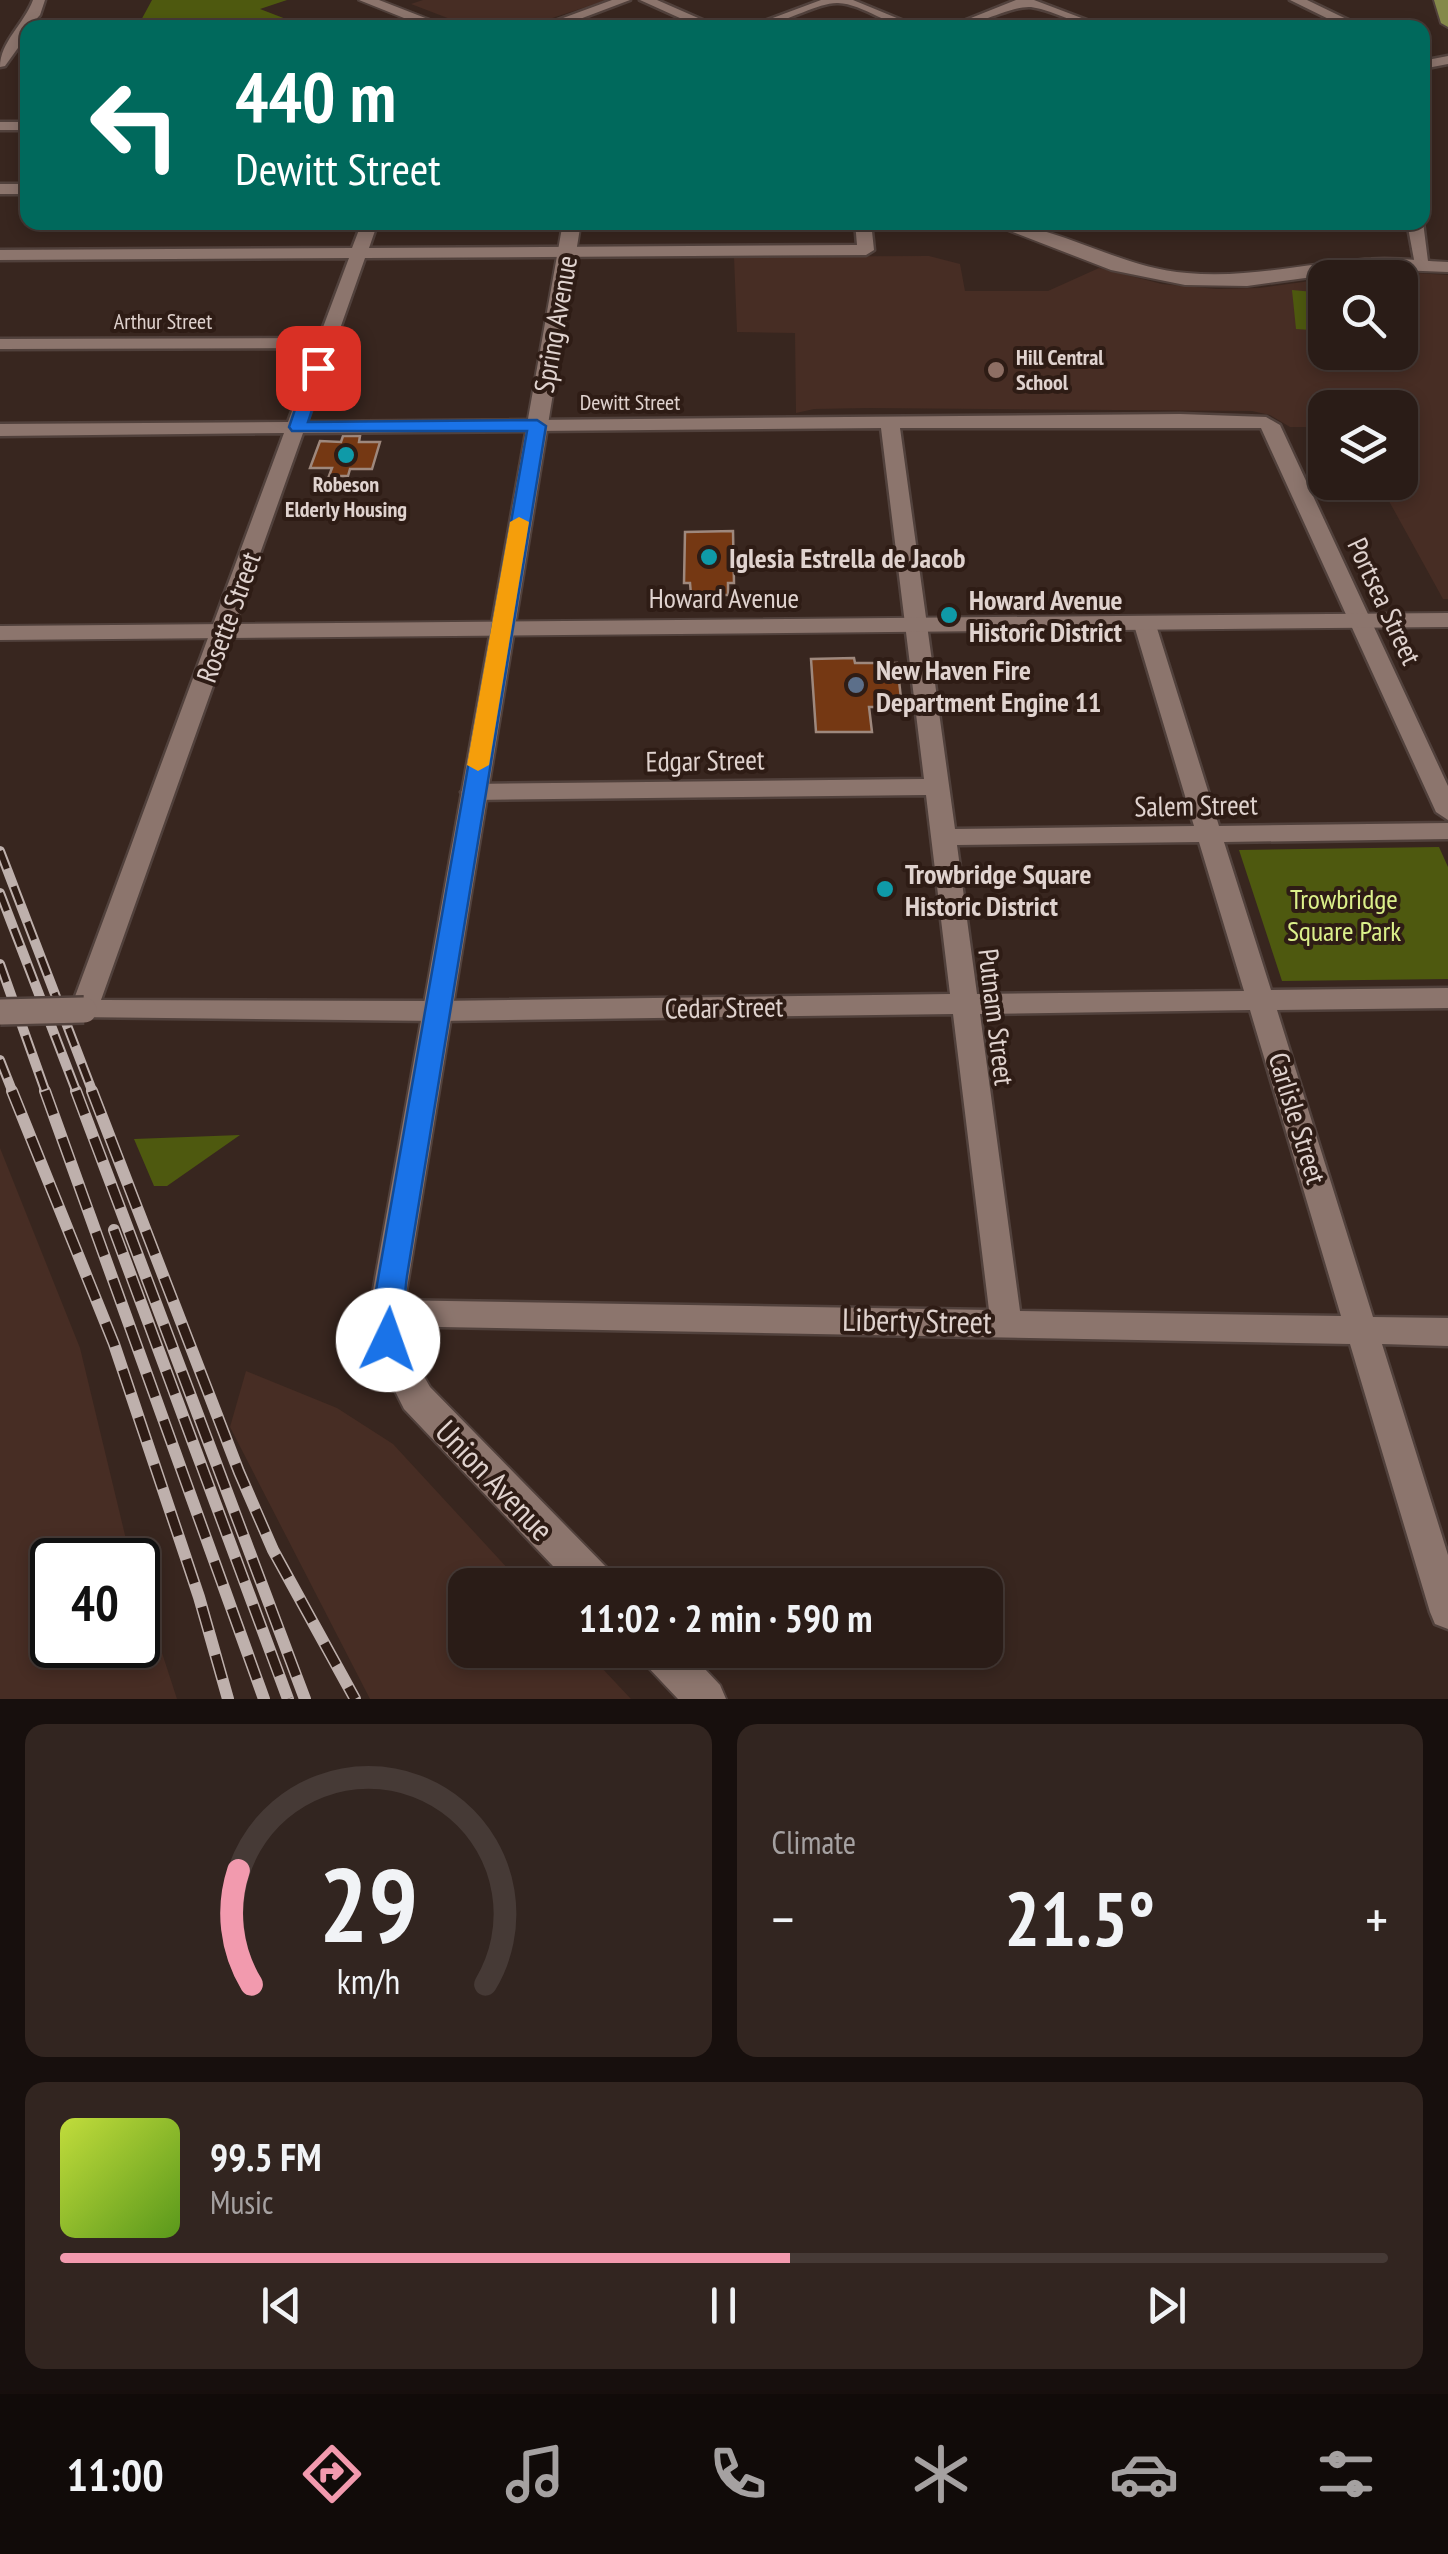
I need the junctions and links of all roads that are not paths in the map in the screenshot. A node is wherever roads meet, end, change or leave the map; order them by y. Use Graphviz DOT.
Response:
graph roads {
  1 [pos="366,0"];
  2 [pos="624,0"];
  3 [pos="646,0"];
  4 [pos="834,0"];
  5 [pos="841,0"];
  6 [pos="1296,0"];
  7 [pos="1442,0"];
  8 [pos="1025,1"];
  9 [pos="422,20"];
  10 [pos="565,20"];
  11 [pos="695,20"];
  12 [pos="775,20"];
  13 [pos="894,20"];
  14 [pos="974,20"];
  15 [pos="1079,20"];
  16 [pos="1341,20"];
  17 [pos="1448,22"];
  18 [pos="20,35"];
  19 [pos="1,61"];
  20 [pos="367,230"];
  21 [pos="571,230"];
  22 [pos="864,230"];
  23 [pos="1017,230"];
  24 [pos="1416,230"];
  25 [pos="568,252"];
  26 [pos="358,254"];
  27 [pos="0,256"];
  28 [pos="1423,265"];
  29 [pos="1448,267"];
  30 [pos="326,343"];
  31 [pos="0,344"];
  32 [pos="1260,421"];
  33 [pos="890,423"];
  34 [pos="537,426"];
  35 [pos="298,427"];
  36 [pos="0,430"];
  37 [pos="1448,620"];
  38 [pos="1362,622"];
  39 [pos="1144,625"];
  40 [pos="917,626"];
  41 [pos="500,628"];
  42 [pos="222,632"];
  43 [pos="0,633"];
  44 [pos="938,788"];
  45 [pos="474,792"];
  46 [pos="1448,812"];
  47 [pos="1448,831"];
  48 [pos="1211,835"];
  49 [pos="945,837"];
  50 [pos="1448,998"];
  51 [pos="1262,1000"];
  52 [pos="965,1004"];
  53 [pos="87,1007"];
  54 [pos="438,1011"];
  55 [pos="0,1012"];
  56 [pos="386,1313"];
  57 [pos="1006,1322"];
  58 [pos="1364,1330"];
  59 [pos="1448,1332"];
  60 [pos="581,1568"];
  61 [pos="1448,1612"];
  62 [pos="676,1668"];
  63 [pos="706,1699"];
  1 -- 9 [label="main road"];
  2 -- 10 [label="street"];
  3 -- 11 [label="street"];
  4 -- 12 [label="street"];
  5 -- 13 [label="street"];
  6 -- 16 [label="street"];
  7 -- 17 [label="main road"];
  8 -- 14 [label="street"];
  8 -- 15 [label="street"];
  18 -- 19 [label="street"];
  20 -- 26 [label="street, Rosette Street"];
  21 -- 25 [label="main road, Spring Avenue"];
  22 -- 25 [label="street"];
  23 -- 28 [label="main road"];
  24 -- 28 [label="street"];
  25 -- 26 [label="street"];
  25 -- 34 [label="main road, Spring Avenue"];
  26 -- 27 [label="street"];
  26 -- 30 [label="street, Rosette Street"];
  28 -- 29 [label="main road"];
  30 -- 31 [label="street, Arthur Street"];
  30 -- 35 [label="street, Rosette Street"];
  32 -- 33 [label="street, Dewitt Street"];
  32 -- 38 [label="street, Portsea Street"];
  33 -- 34 [label="street, Dewitt Street"];
  33 -- 40 [label="street, Putnam Street"];
  34 -- 35 [label="street, Dewitt Street"];
  34 -- 41 [label="main road, Spring Avenue"];
  35 -- 36 [label="street, Dewitt Street"];
  35 -- 42 [label="street, Rosette Street"];
  37 -- 38 [label="main road, Howard Avenue"];
  38 -- 39 [label="main road, Howard Avenue"];
  38 -- 46 [label="street, Portsea Street"];
  39 -- 40 [label="main road, Howard Avenue"];
  39 -- 48 [label="street, Carlisle Street"];
  40 -- 41 [label="main road, Howard Avenue"];
  40 -- 44 [label="street, Putnam Street"];
  41 -- 42 [label="main road, Howard Avenue"];
  41 -- 45 [label="main road, Spring Avenue"];
  42 -- 43 [label="main road, Howard Avenue"];
  42 -- 53 [label="street, Rosette Street"];
  44 -- 45 [label="street, Edgar Street"];
  44 -- 49 [label="street, Putnam Street"];
  45 -- 54 [label="main road, Spring Avenue"];
  47 -- 48 [label="street, Salem Street"];
  48 -- 49 [label="street, Salem Street"];
  48 -- 51 [label="street, Carlisle Street"];
  49 -- 52 [label="street, Putnam Street"];
  50 -- 51 [label="street, Cedar Street"];
  51 -- 52 [label="street, Cedar Street"];
  51 -- 58 [label="street, Carlisle Street"];
  52 -- 54 [label="street, Cedar Street"];
  52 -- 57 [label="street, Putnam Street"];
  53 -- 54 [label="street, Cedar Street"];
  53 -- 55 [label="street, Cedar Street, bridge"];
  54 -- 56 [label="main road, Spring Avenue"];
  56 -- 57 [label="street, Liberty Street"];
  56 -- 60 [label="main road, Union Avenue"];
  57 -- 58 [label="street, Liberty Street"];
  58 -- 59 [label="street, Liberty Street"];
  58 -- 61 [label="street, Carlisle Street"];
  62 -- 63 [label="main road"];
}
